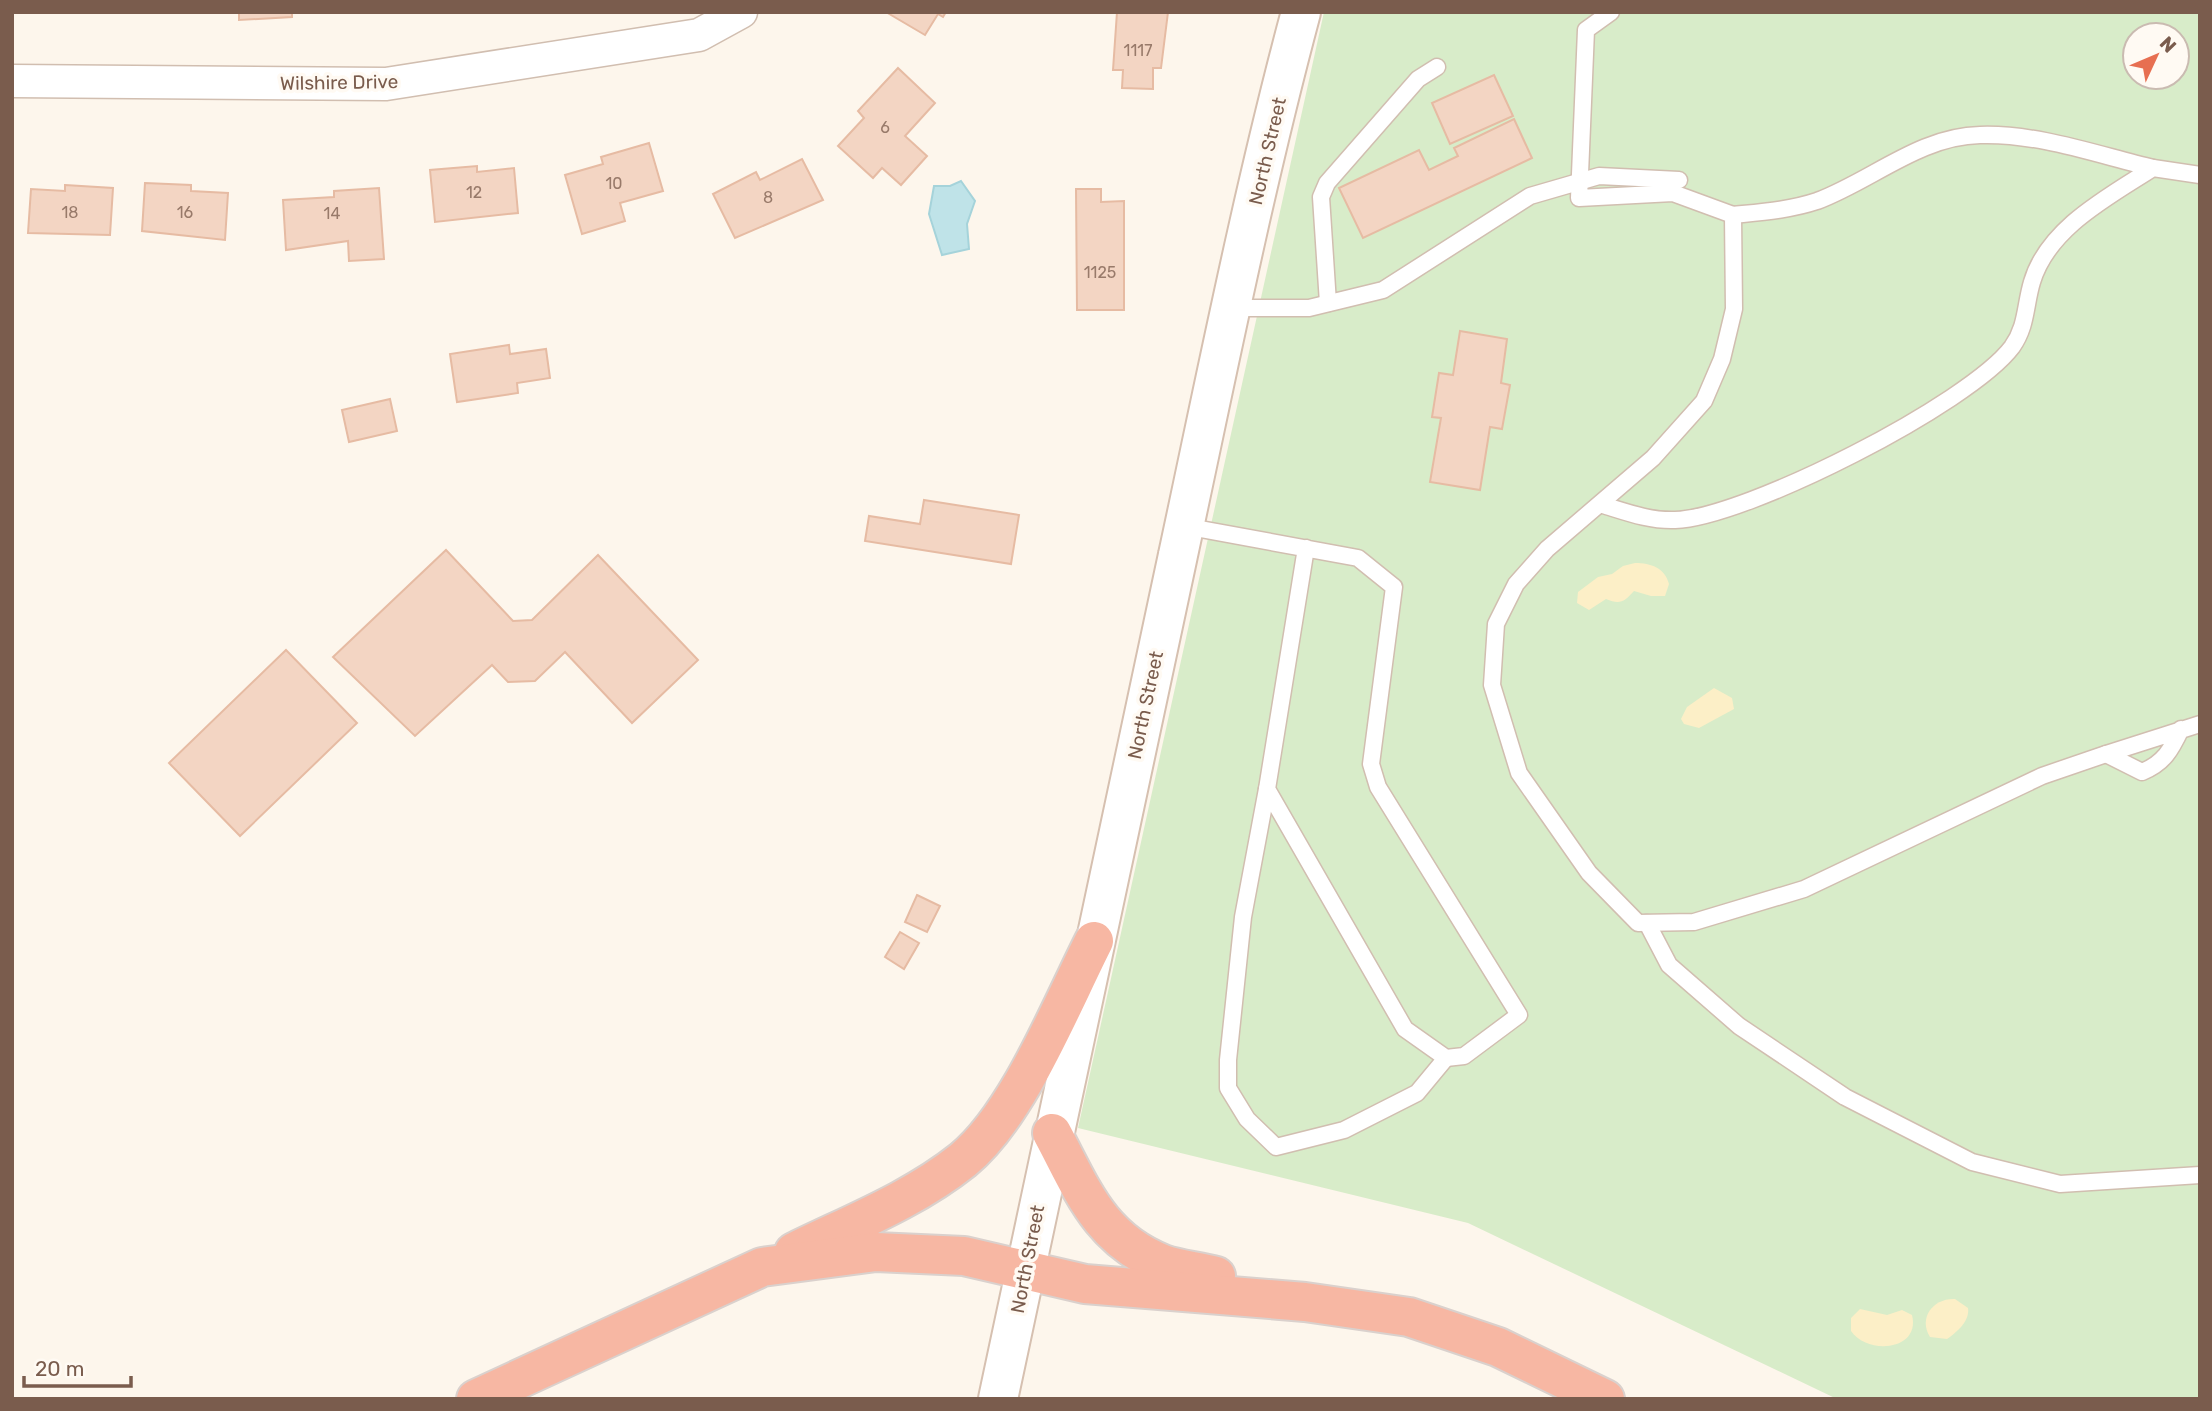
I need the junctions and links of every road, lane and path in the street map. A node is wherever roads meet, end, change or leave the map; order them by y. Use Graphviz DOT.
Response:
graph roads {
  1 [pos="741,12"];
  2 [pos="1301,12"];
  3 [pos="1611,12"];
  4 [pos="1437,67"];
  5 [pos="12,80"];
  6 [pos="2153,168"];
  7 [pos="2200,175"];
  8 [pos="1679,180"];
  9 [pos="1580,181"];
  10 [pos="1733,215"];
  11 [pos="1328,303"];
  12 [pos="1231,308"];
  13 [pos="1602,505"];
  14 [pos="1184,526"];
  15 [pos="1306,548"];
  16 [pos="2200,724"];
  17 [pos="2181,729"];
  18 [pos="2106,754"];
  19 [pos="1267,789"];
  20 [pos="1647,923"];
  21 [pos="1094,941"];
  22 [pos="1446,1058"];
  23 [pos="1052,1133"];
  24 [pos="2200,1175"];
  25 [pos="762,1267"];
  26 [pos="1025,1270"];
  27 [pos="1305,1302"];
  28 [pos="476,1399"];
  29 [pos="998,1399"];
  30 [pos="1605,1399"];
  1 -- 5 [label="street, Wilshire Drive"];
  2 -- 12 [label="main road, North Street"];
  3 -- 9 [label="lane"];
  4 -- 11 [label="lane"];
  6 -- 7 [label="lane"];
  6 -- 10 [label="lane"];
  6 -- 13 [label="lane"];
  8 -- 9 [label="lane"];
  9 -- 10 [label="lane"];
  9 -- 11 [label="lane"];
  10 -- 13 [label="lane"];
  11 -- 12 [label="lane"];
  12 -- 14 [label="main road, North Street"];
  13 -- 20 [label="lane"];
  14 -- 15 [label="lane"];
  14 -- 21 [label="main road, North Street"];
  15 -- 19 [label="lane"];
  15 -- 22 [label="lane"];
  16 -- 17 [label="lane"];
  17 -- 18 [label="lane"];
  17 -- 18 [label="lane"];
  18 -- 20 [label="lane"];
  19 -- 22 [label="lane"];
  19 -- 22 [label="lane"];
  20 -- 24 [label="lane"];
  21 -- 23 [label="main road, North Street"];
  21 -- 25 [label="highway"];
  23 -- 26 [label="main road, North Street"];
  23 -- 27 [label="highway"];
  25 -- 26 [label="highway"];
  25 -- 28 [label="highway"];
  26 -- 27 [label="highway"];
  26 -- 29 [label="main road, North Street"];
  27 -- 30 [label="highway"];
}
